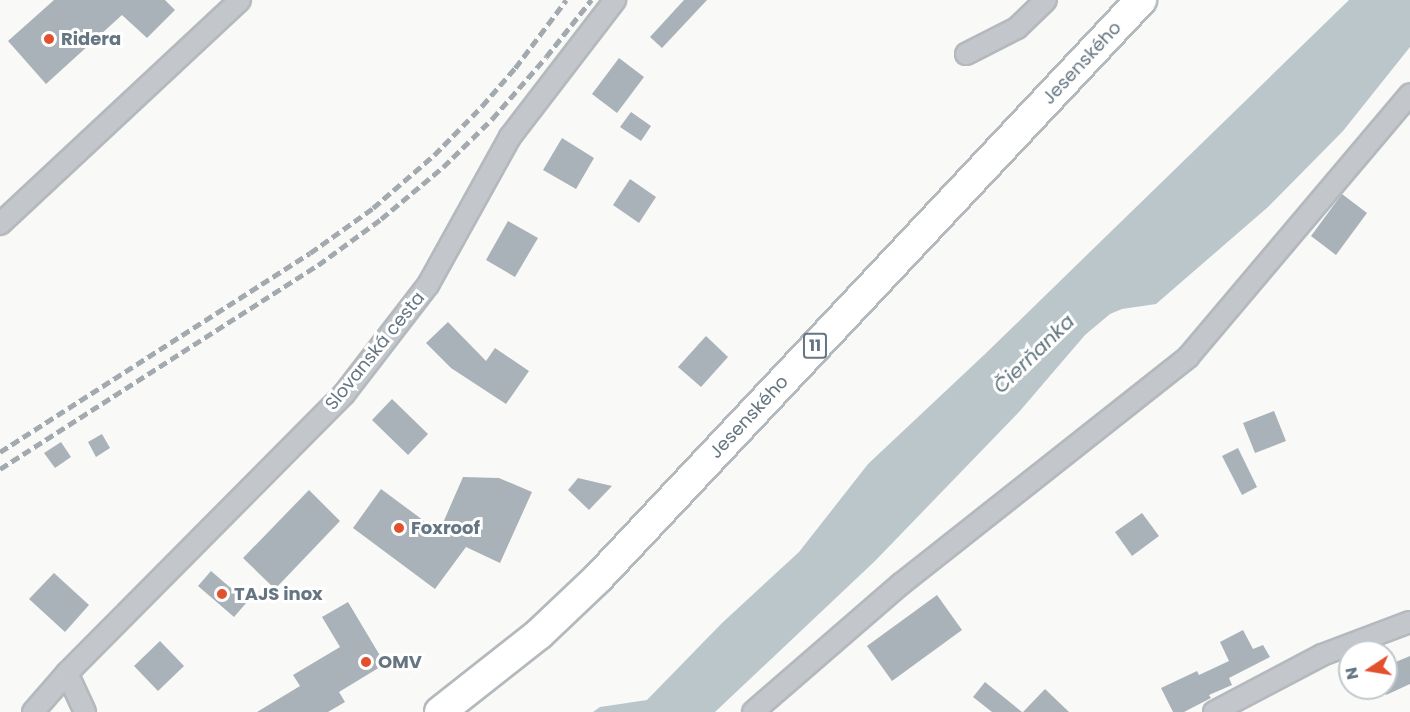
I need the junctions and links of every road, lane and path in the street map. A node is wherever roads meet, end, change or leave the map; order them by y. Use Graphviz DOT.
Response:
graph roads {
  1 [pos="240,0"];
  2 [pos="615,0"];
  3 [pos="1046,0"];
  4 [pos="1141,0"];
  5 [pos="966,54"];
  6 [pos="1410,94"];
  7 [pos="0,224"];
  8 [pos="1410,622"];
  9 [pos="67,673"];
  10 [pos="33,712"];
  11 [pos="86,712"];
  12 [pos="440,712"];
  13 [pos="753,712"];
  14 [pos="1214,712"];
  1 -- 7 [label="street"];
  2 -- 9 [label="street, Slovanská cesta"];
  3 -- 5 [label="street"];
  4 -- 12 [label="main road, Jesenského / 11"];
  6 -- 13 [label="street"];
  8 -- 14 [label="street"];
  9 -- 10 [label="street, Slovanská cesta"];
  9 -- 11 [label="street"];
}
